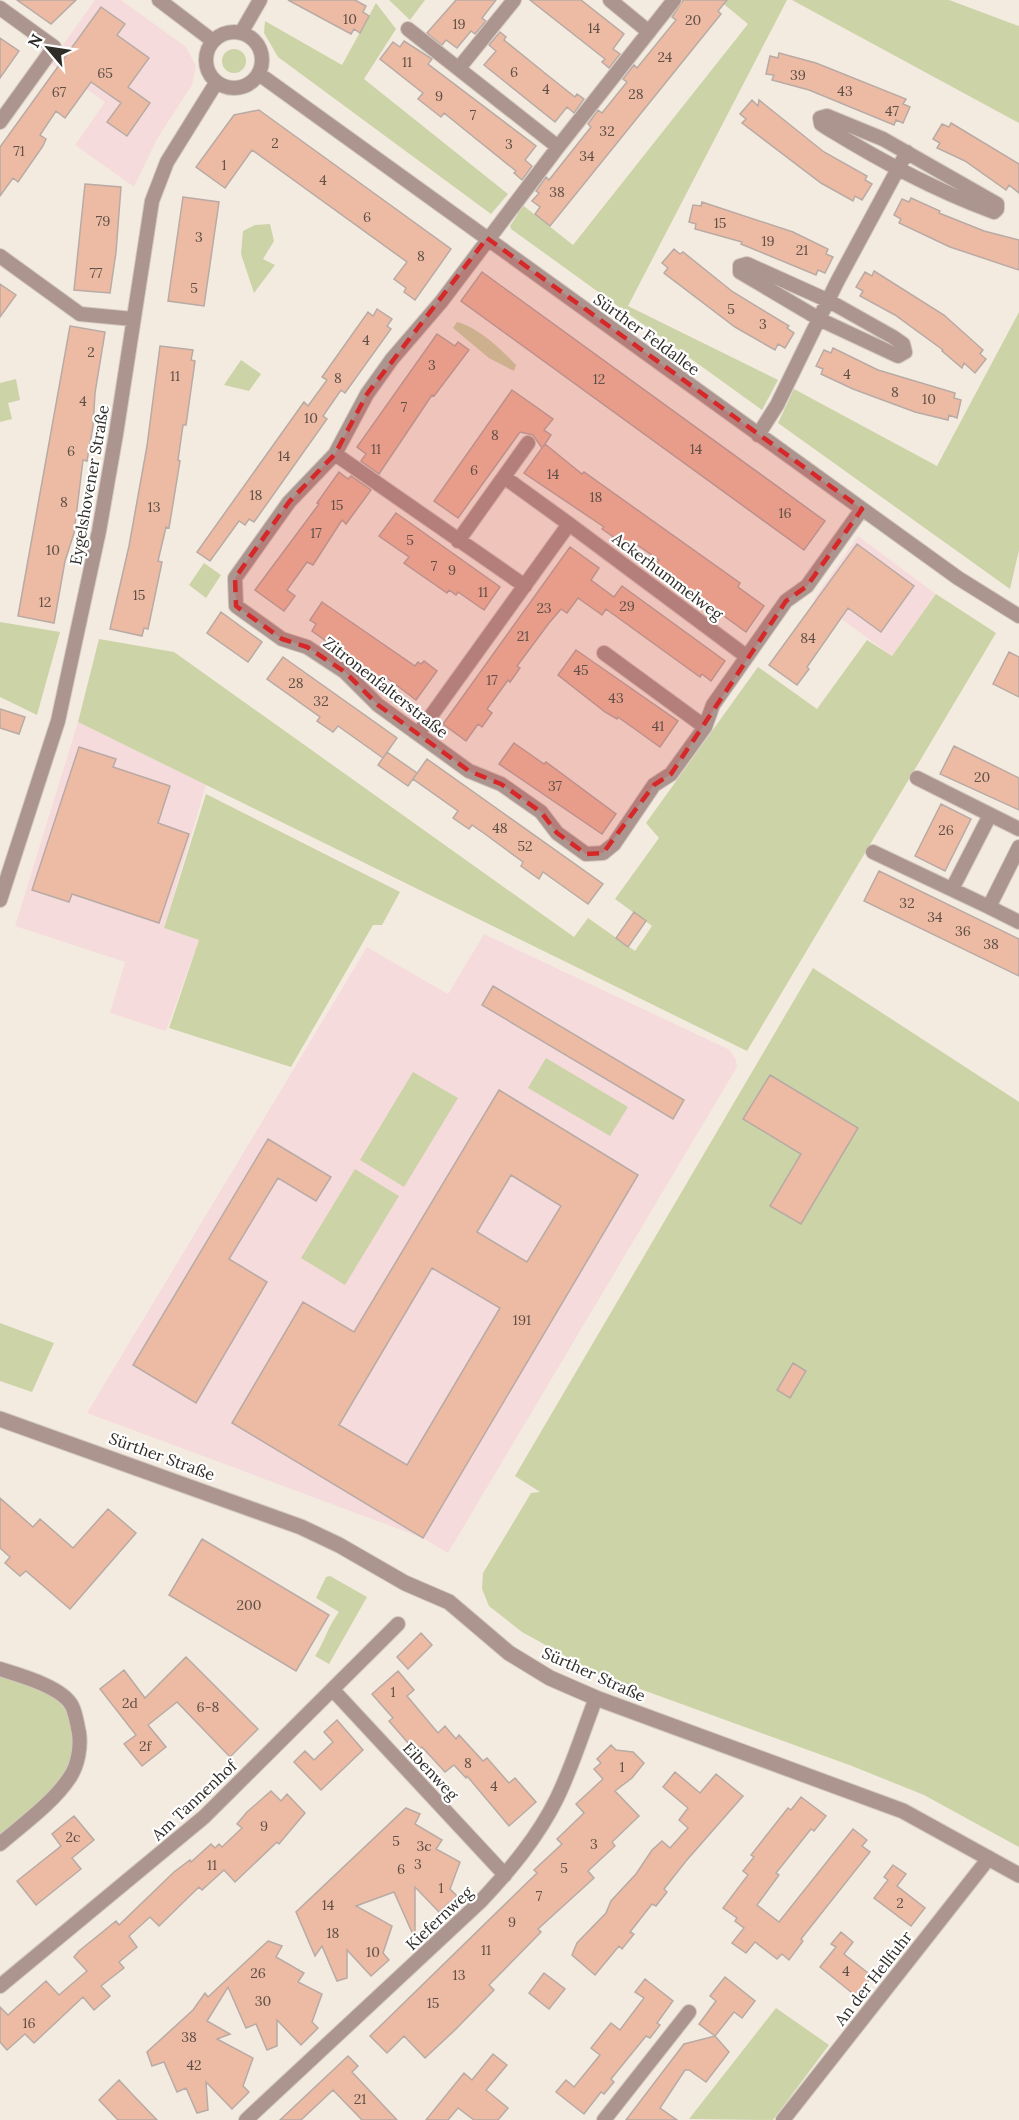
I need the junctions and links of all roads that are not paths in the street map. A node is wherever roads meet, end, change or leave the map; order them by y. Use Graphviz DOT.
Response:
graph roads {
  1 [pos="159,0"];
  2 [pos="260,0"];
  3 [pos="514,0"];
  4 [pos="610,0"];
  5 [pos="674,0"];
  6 [pos="0,8"];
  7 [pos="408,29"];
  8 [pos="649,32"];
  9 [pos="241,33"];
  10 [pos="213,41"];
  11 [pos="459,68"];
  12 [pos="259,74"];
  13 [pos="216,83"];
  14 [pos="0,122"];
  15 [pos="558,147"];
  16 [pos="907,152"];
  17 [pos="897,170"];
  18 [pos="488,238"];
  19 [pos="0,256"];
  20 [pos="829,301"];
  21 [pos="133,319"];
  22 [pos="821,320"];
  23 [pos="758,435"];
  24 [pos="528,443"];
  25 [pos="335,454"];
  26 [pos="504,477"];
  27 [pos="862,509"];
  28 [pos="569,524"];
  29 [pos="458,541"];
  30 [pos="525,586"];
  31 [pos="1019,616"];
  32 [pos="604,654"];
  33 [pos="746,656"];
  34 [pos="705,727"];
  35 [pos="418,734"];
  36 [pos="917,778"];
  37 [pos="990,815"];
  38 [pos="1019,829"];
  39 [pos="1019,847"];
  40 [pos="873,852"];
  41 [pos="952,889"];
  42 [pos="0,900"];
  43 [pos="989,907"];
  44 [pos="1019,922"];
  45 [pos="0,1419"];
  46 [pos="398,1624"];
  47 [pos="0,1669"];
  48 [pos="333,1689"];
  49 [pos="596,1698"];
  50 [pos="0,1844"];
  51 [pos="989,1858"];
  52 [pos="505,1875"];
  53 [pos="1019,1875"];
  54 [pos="0,1986"];
  55 [pos="688,2012"];
  56 [pos="246,2120"];
  57 [pos="603,2120"];
  58 [pos="783,2120"];
  1 -- 10 [label="street"];
  2 -- 9 [label="street"];
  3 -- 11 [label="street"];
  4 -- 8 [label="street"];
  5 -- 8 [label="street, Zitronenfalterstraße"];
  6 -- 14 [label="street"];
  7 -- 11 [label="street"];
  8 -- 15 [label="street, Zitronenfalterstraße"];
  9 -- 10 [label="street"];
  9 -- 12 [label="street"];
  10 -- 13 [label="street"];
  11 -- 15 [label="street"];
  12 -- 13 [label="street"];
  12 -- 18 [label="street, Sürther Feldallee"];
  13 -- 21 [label="street, Eygelshovener Straße"];
  15 -- 18 [label="street, Zitronenfalterstraße"];
  16 -- 17 [label="street"];
  16 -- 17 [label="street"];
  16 -- 17 [label="street"];
  17 -- 20 [label="street"];
  18 -- 23 [label="street, Sürther Feldallee"];
  18 -- 25 [label="street, Zitronenfalterstraße"];
  19 -- 21 [label="street"];
  20 -- 22 [label="street"];
  20 -- 22 [label="street"];
  20 -- 22 [label="street"];
  21 -- 42 [label="street, Eygelshovener Straße"];
  22 -- 23 [label="street"];
  23 -- 27 [label="street, Sürther Feldallee"];
  24 -- 26 [label="street"];
  25 -- 29 [label="street"];
  25 -- 35 [label="street, Zitronenfalterstraße"];
  26 -- 28 [label="street, Ackerhummelweg"];
  26 -- 29 [label="street"];
  27 -- 31 [label="street, Sürther Feldallee"];
  27 -- 33 [label="street, Zitronenfalterstraße"];
  28 -- 30 [label="street"];
  28 -- 33 [label="street, Ackerhummelweg"];
  29 -- 30 [label="street"];
  30 -- 35 [label="street"];
  32 -- 34 [label="street"];
  33 -- 34 [label="street, Zitronenfalterstraße"];
  34 -- 35 [label="street, Zitronenfalterstraße"];
  36 -- 37 [label="street"];
  37 -- 38 [label="street"];
  37 -- 41 [label="street"];
  39 -- 43 [label="street"];
  40 -- 41 [label="street"];
  41 -- 43 [label="street"];
  43 -- 44 [label="street"];
  45 -- 49 [label="street, Sürther Straße"];
  46 -- 48 [label="street, Am Tannenhof"];
  47 -- 50 [label="street"];
  48 -- 52 [label="street, Eibenweg"];
  48 -- 54 [label="street, Am Tannenhof"];
  49 -- 51 [label="street, Sürther Straße"];
  49 -- 52 [label="street, Kiefernweg"];
  51 -- 53 [label="street, Sürther Straße"];
  51 -- 58 [label="street, An der Hellfuhr"];
  52 -- 56 [label="street, Kiefernweg"];
  55 -- 57 [label="street"];
}
